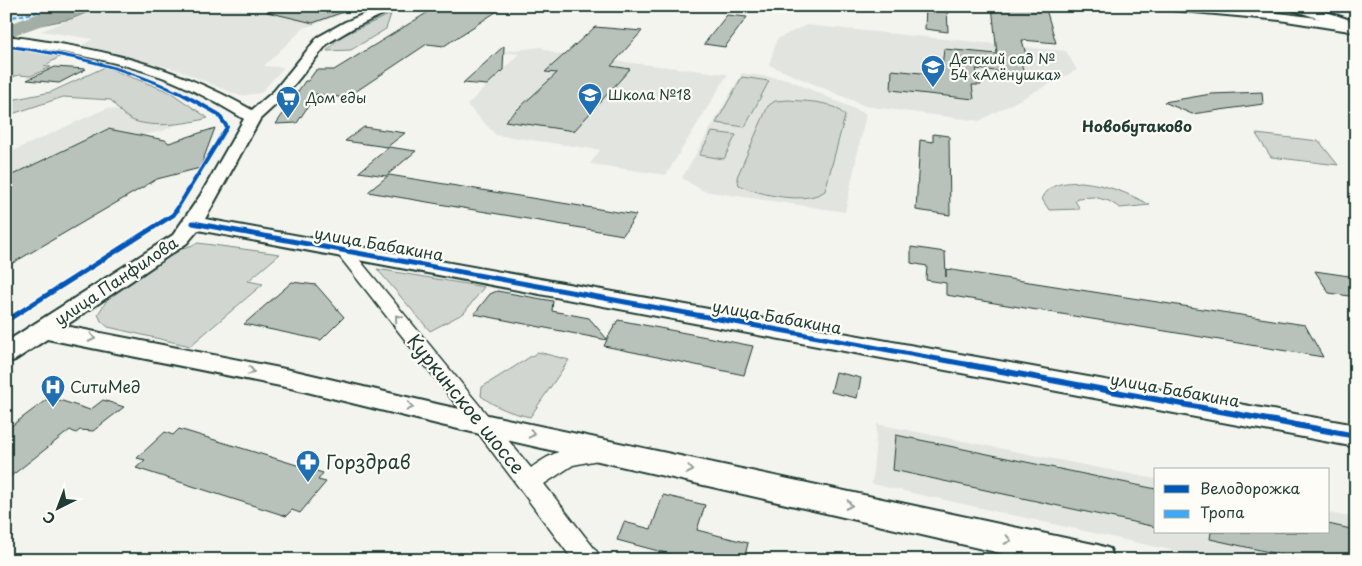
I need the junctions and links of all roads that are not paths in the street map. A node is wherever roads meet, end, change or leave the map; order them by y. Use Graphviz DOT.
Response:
graph roads {
  1 [pos="395,6"];
  2 [pos="1172,6"];
  3 [pos="1295,6"];
  4 [pos="1313,6"];
  5 [pos="1356,20"];
  6 [pos="1356,27"];
  7 [pos="10,40"];
  8 [pos="253,116"];
  9 [pos="193,223"];
  10 [pos="342,250"];
  11 [pos="44,330"];
  12 [pos="6,354"];
  13 [pos="484,424"];
  14 [pos="1356,436"];
  15 [pos="610,452"];
  16 [pos="529,482"];
  17 [pos="588,560"];
  18 [pos="1098,560"];
  1 -- 8 [label="street, улица Панфилова"];
  2 -- 6 [label="street"];
  3 -- 6 [label="main road"];
  4 -- 5 [label="main road"];
  7 -- 8 [label="street"];
  8 -- 9 [label="street, улица Панфилова"];
  9 -- 10 [label="street, улица Бабакина"];
  9 -- 11 [label="street, улица Панфилова"];
  13 -- 10 [label="street, Куркинское шоссе, one-way"];
  10 -- 14 [label="street, улица Бабакина"];
  11 -- 12 [label="street, улица Панфилова"];
  11 -- 13 [label="street, one-way"];
  13 -- 15 [label="street, one-way"];
  13 -- 16 [label="street, Куркинское шоссе"];
  15 -- 16 [label="street"];
  15 -- 18 [label="street, one-way"];
  16 -- 17 [label="street, Куркинское шоссе"];
}
